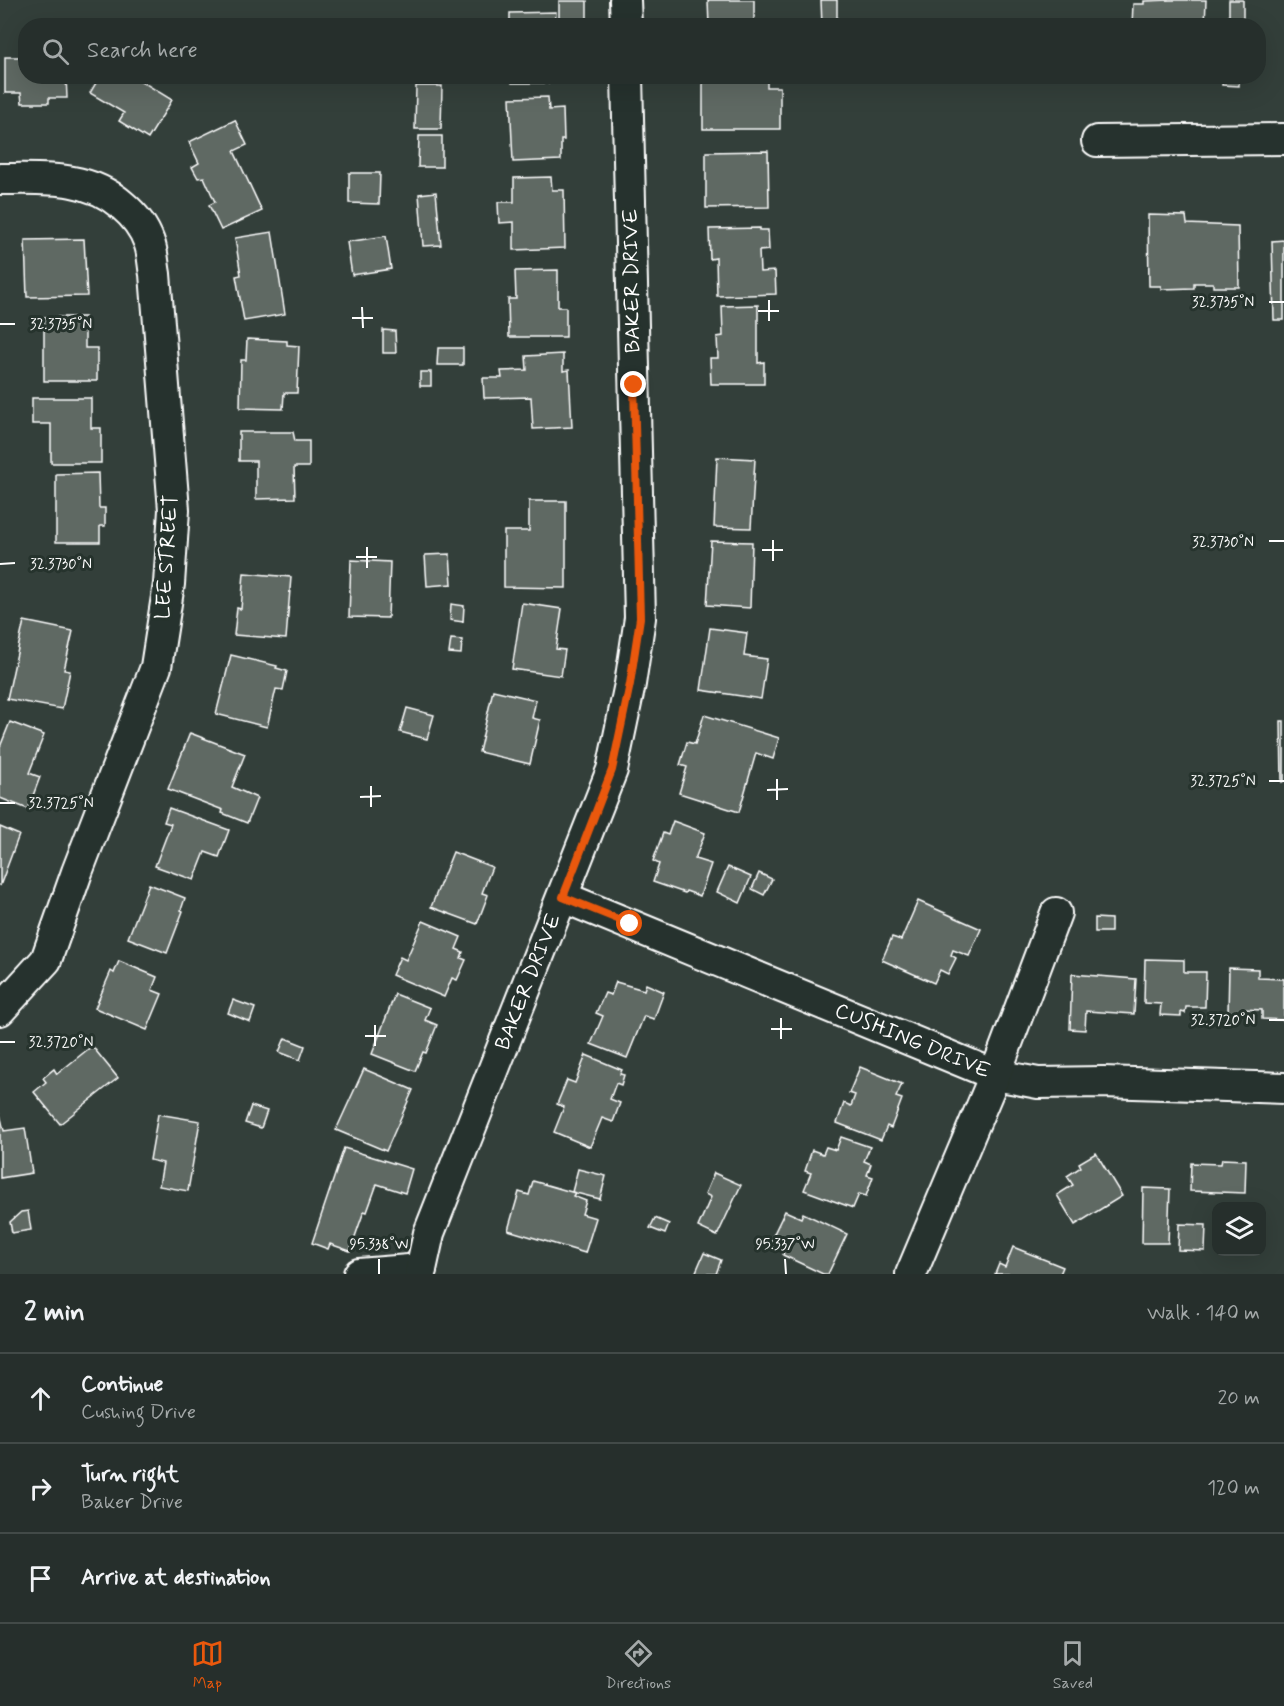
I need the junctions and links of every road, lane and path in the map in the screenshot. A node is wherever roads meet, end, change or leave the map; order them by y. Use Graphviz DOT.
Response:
graph roads {
  1 [pos="625,0"];
  2 [pos="626,18"];
  3 [pos="627,84"];
  4 [pos="1284,140"];
  5 [pos="1097,141"];
  6 [pos="0,179"];
  7 [pos="563,897"];
  8 [pos="1056,913"];
  9 [pos="0,1010"];
  10 [pos="995,1075"];
  11 [pos="1284,1088"];
  12 [pos="420,1271"];
  13 [pos="359,1274"];
  14 [pos="911,1274"];
  1 -- 2 [label="street"];
  3 -- 7 [label="street, BAKER DRIVE"];
  4 -- 5 [label="street"];
  6 -- 9 [label="street, LEE STREET"];
  7 -- 10 [label="street, CUSHING DRIVE"];
  7 -- 12 [label="street, BAKER DRIVE"];
  8 -- 10 [label="street"];
  10 -- 11 [label="street, CUSHING DRIVE"];
  10 -- 14 [label="street"];
  12 -- 13 [label="street"];
}
